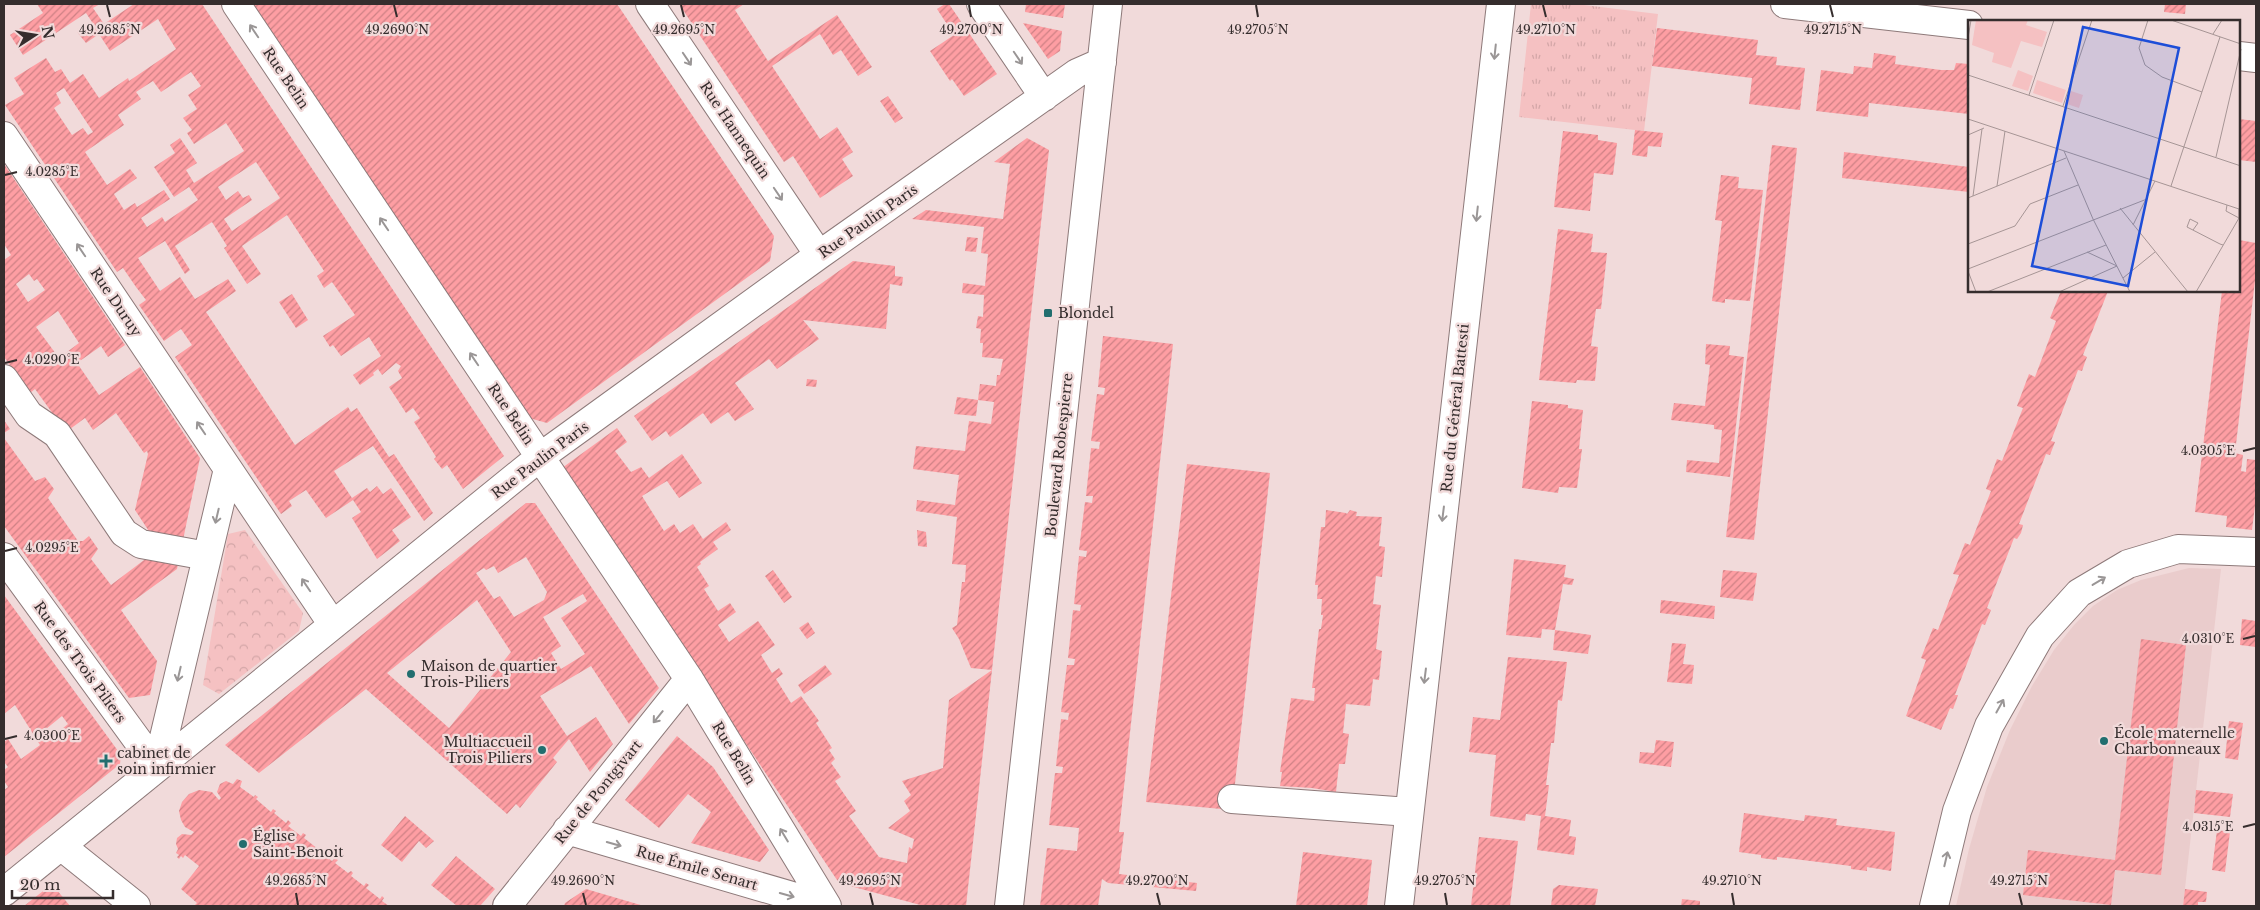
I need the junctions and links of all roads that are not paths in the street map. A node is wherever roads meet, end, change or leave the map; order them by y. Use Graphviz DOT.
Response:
graph roads {
  1 [pos="236,4"];
  2 [pos="650,4"];
  3 [pos="981,4"];
  4 [pos="1108,4"];
  5 [pos="1501,4"];
  6 [pos="1785,4"];
  7 [pos="1968,25"];
  8 [pos="2240,56"];
  9 [pos="2256,58"];
  10 [pos="1102,62"];
  11 [pos="1044,97"];
  12 [pos="4,136"];
  13 [pos="819,255"];
  14 [pos="4,379"];
  15 [pos="540,458"];
  16 [pos="228,469"];
  17 [pos="2256,552"];
  18 [pos="207,556"];
  19 [pos="4,557"];
  20 [pos="333,625"];
  21 [pos="689,679"];
  22 [pos="157,768"];
  23 [pos="1232,799"];
  24 [pos="1409,812"];
  25 [pos="567,830"];
  26 [pos="61,846"];
  27 [pos="4,892"];
  28 [pos="136,906"];
  29 [pos="507,906"];
  30 [pos="826,906"];
  31 [pos="1009,906"];
  32 [pos="1399,906"];
  33 [pos="1934,906"];
  15 -- 1 [label="street, Rue Belin, one-way"];
  2 -- 13 [label="street, Rue Hannequin, one-way"];
  3 -- 11 [label="street, one-way"];
  4 -- 10 [label="street, Boulevard Robespierre"];
  5 -- 24 [label="street, Rue du Général Battesti, one-way"];
  6 -- 7 [label="street"];
  8 -- 9 [label="street"];
  10 -- 11 [label="street, Rue Paulin Paris"];
  10 -- 31 [label="street, Boulevard Robespierre"];
  11 -- 13 [label="street, Rue Paulin Paris"];
  16 -- 12 [label="street, Rue Duruy, one-way"];
  13 -- 15 [label="street, Rue Paulin Paris"];
  14 -- 18 [label="street"];
  15 -- 20 [label="street, Rue Paulin Paris"];
  15 -- 21 [label="street, Rue Belin"];
  16 -- 18 [label="street, one-way"];
  20 -- 16 [label="street, Rue Duruy, one-way"];
  33 -- 17 [label="street, one-way"];
  18 -- 22 [label="street, one-way"];
  19 -- 22 [label="street, Rue des Trois Piliers"];
  20 -- 22 [label="street, Rue Paulin Paris"];
  21 -- 25 [label="street, Rue de Pontgivart, one-way"];
  30 -- 21 [label="street, Rue Belin, one-way"];
  22 -- 26 [label="street, Rue Paulin Paris"];
  23 -- 24 [label="street"];
  24 -- 32 [label="street, Rue du Général Battesti"];
  25 -- 29 [label="street, Rue de Pontgivart"];
  25 -- 30 [label="street, Rue Émile Senart, one-way"];
  26 -- 27 [label="street, Rue Paulin Paris"];
  26 -- 28 [label="street"];
}
